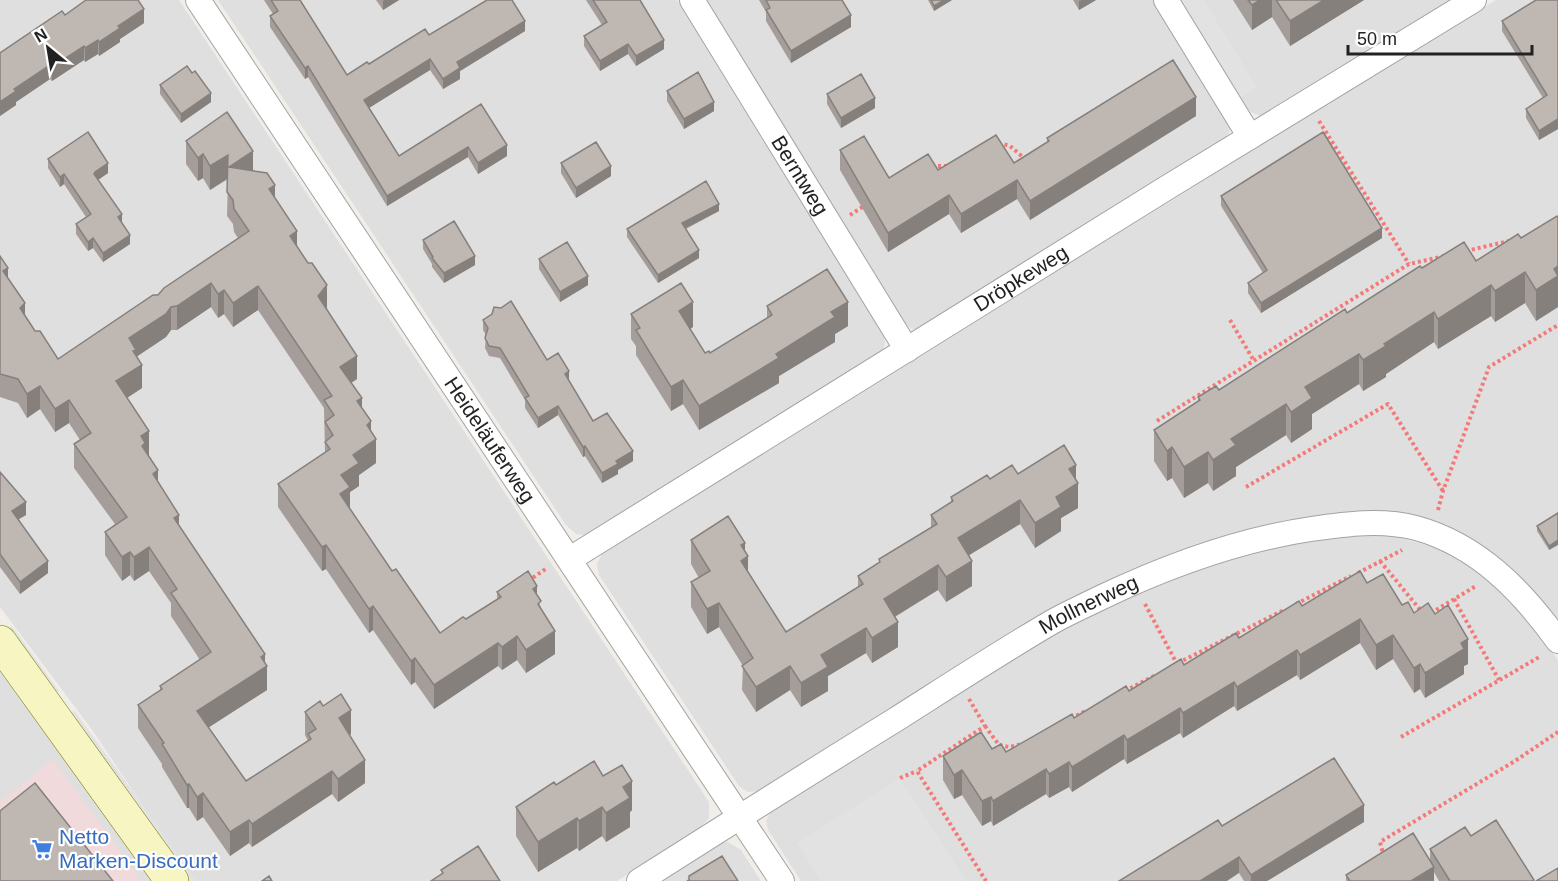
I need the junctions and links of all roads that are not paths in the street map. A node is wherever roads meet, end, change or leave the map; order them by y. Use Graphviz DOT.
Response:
graph roads {
  1 [pos="198,0"];
  2 [pos="692,0"];
  3 [pos="1166,0"];
  4 [pos="1474,0"];
  5 [pos="1250,137"];
  6 [pos="907,350"];
  7 [pos="570,559"];
  8 [pos="0,642"];
  9 [pos="1552,647"];
  10 [pos="740,817"];
  11 [pos="172,881"];
  12 [pos="639,881"];
  13 [pos="782,881"];
  1 -- 7 [label="street, Heideläuferweg"];
  2 -- 6 [label="street, Berntweg"];
  3 -- 5 [label="street"];
  4 -- 5 [label="street, Dröpkeweg"];
  5 -- 6 [label="street, Dröpkeweg"];
  6 -- 7 [label="street, Dröpkeweg"];
  7 -- 10 [label="street, Heideläuferweg"];
  8 -- 11 [label="main road"];
  9 -- 10 [label="street, Mollnerweg"];
  10 -- 12 [label="street, Mollnerweg"];
  10 -- 13 [label="street, Heideläuferweg"];
}
